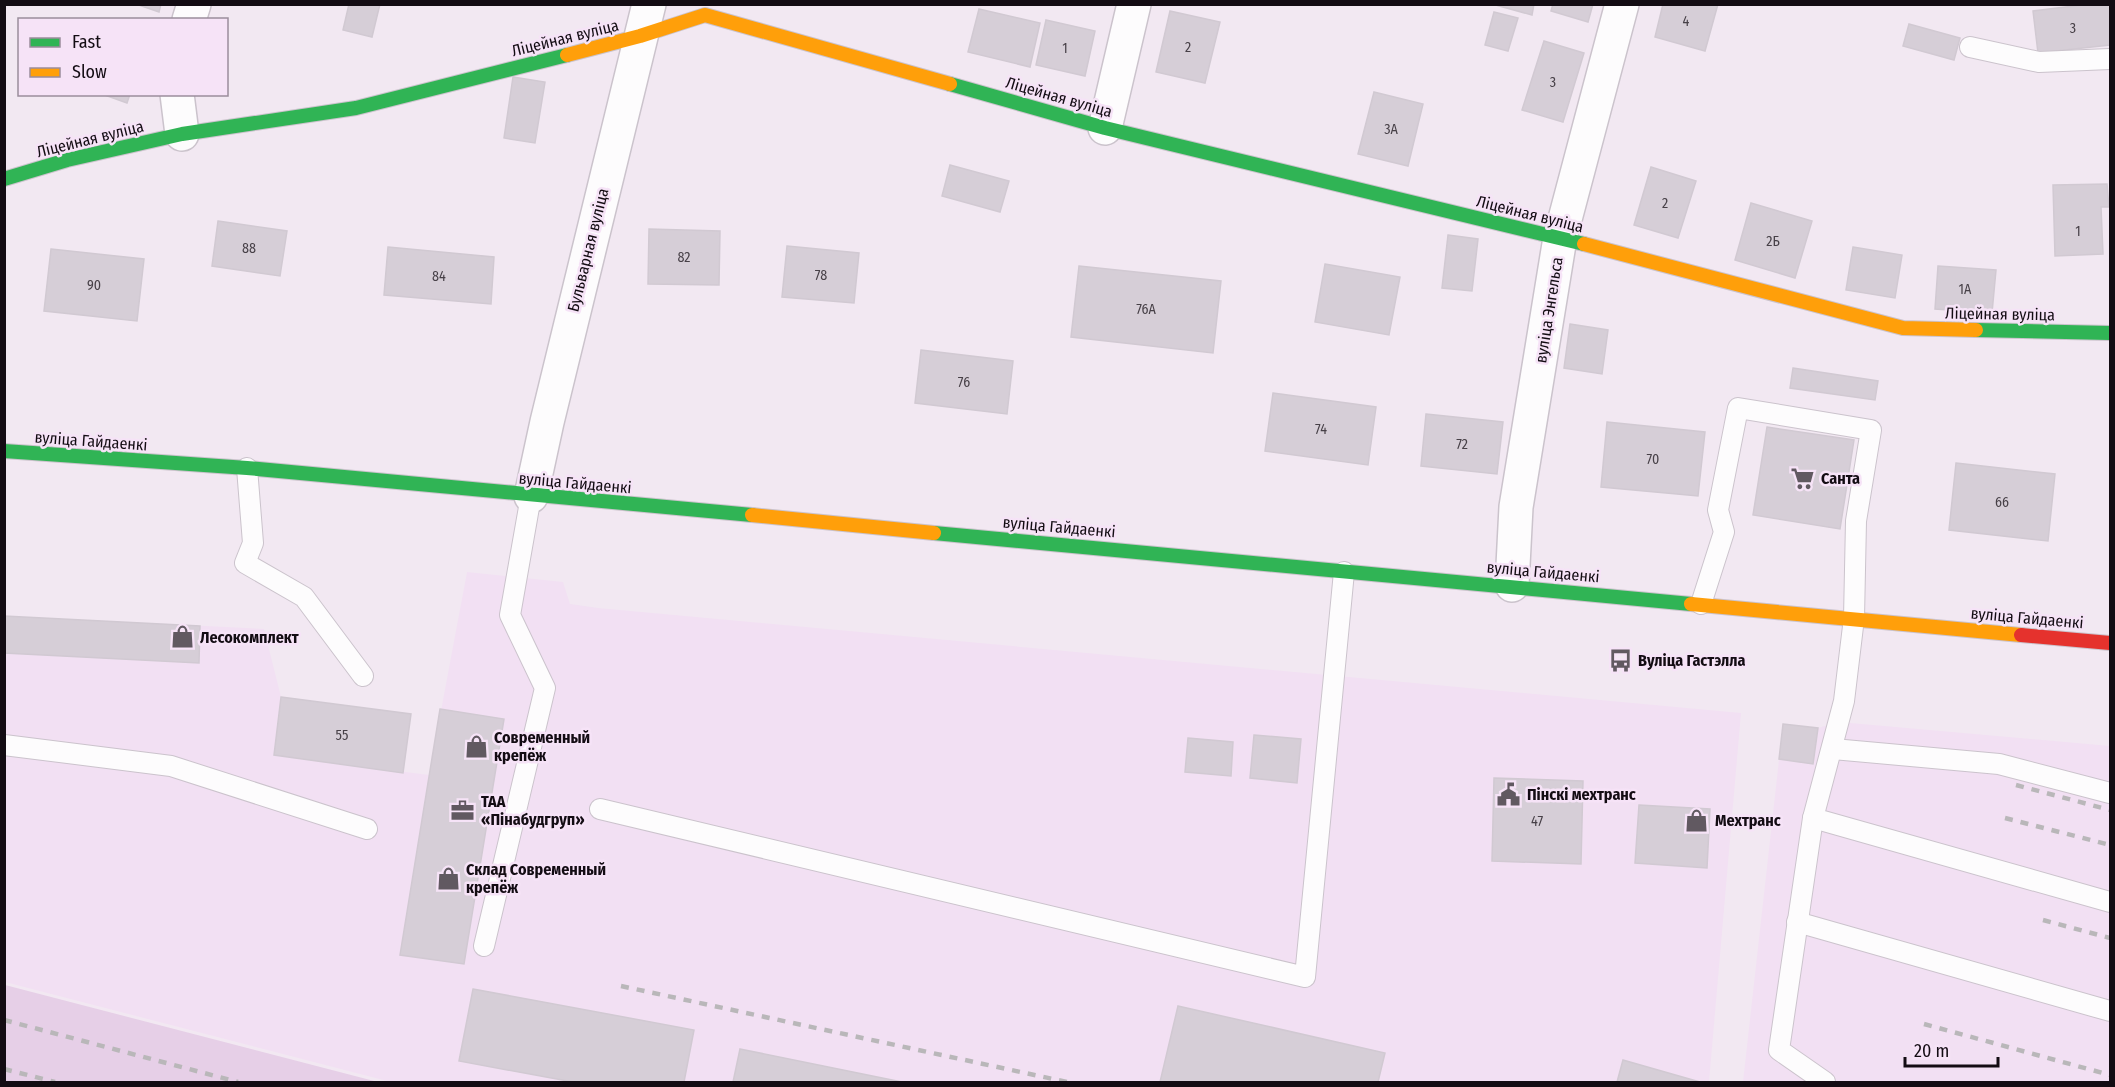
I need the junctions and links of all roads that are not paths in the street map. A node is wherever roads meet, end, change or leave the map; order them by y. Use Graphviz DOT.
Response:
graph roads {
  1 [pos="649,4"];
  2 [pos="1134,4"];
  3 [pos="1622,4"];
  4 [pos="640,36"];
  5 [pos="1970,48"];
  6 [pos="2110,59"];
  7 [pos="177,96"];
  8 [pos="1105,128"];
  9 [pos="182,134"];
  10 [pos="4,179"];
  11 [pos="1560,238"];
  12 [pos="2110,333"];
  13 [pos="4,452"];
  14 [pos="247,468"];
  15 [pos="531,496"];
  16 [pos="1344,572"];
  17 [pos="1512,585"];
  18 [pos="1701,604"];
  19 [pos="1854,618"];
  20 [pos="2110,643"];
  21 [pos="363,676"];
  22 [pos="4,745"];
  23 [pos="1833,749"];
  24 [pos="2110,793"];
  25 [pos="600,809"];
  26 [pos="1813,818"];
  27 [pos="367,829"];
  28 [pos="2110,902"];
  29 [pos="1797,922"];
  30 [pos="484,946"];
  31 [pos="2110,1011"];
  32 [pos="1825,1083"];
  1 -- 4 [label="street, Бульварная вуліца"];
  2 -- 8 [label="street"];
  3 -- 11 [label="street, вуліца Энгельса"];
  4 -- 8 [label="street, Ліцейная вуліца"];
  4 -- 9 [label="street, Ліцейная вуліца"];
  4 -- 15 [label="street, Бульварная вуліца"];
  5 -- 6 [label="lane"];
  7 -- 9 [label="street"];
  8 -- 11 [label="street, Ліцейная вуліца"];
  9 -- 10 [label="street, Ліцейная вуліца"];
  11 -- 12 [label="street, Ліцейная вуліца"];
  11 -- 17 [label="street, вуліца Энгельса"];
  13 -- 14 [label="street, вуліца Гайдаенкі"];
  14 -- 15 [label="street, вуліца Гайдаенкі"];
  14 -- 21 [label="lane"];
  15 -- 16 [label="street, вуліца Гайдаенкі"];
  15 -- 30 [label="lane"];
  16 -- 17 [label="street, вуліца Гайдаенкі"];
  16 -- 25 [label="lane"];
  17 -- 18 [label="street, вуліца Гайдаенкі"];
  18 -- 19 [label="street, вуліца Гайдаенкі"];
  18 -- 19 [label="lane"];
  19 -- 20 [label="street, вуліца Гайдаенкі"];
  19 -- 23 [label="lane"];
  22 -- 27 [label="lane"];
  23 -- 24 [label="lane"];
  23 -- 26 [label="lane"];
  26 -- 28 [label="lane"];
  26 -- 29 [label="lane"];
  29 -- 31 [label="lane"];
  29 -- 32 [label="lane"];
}
